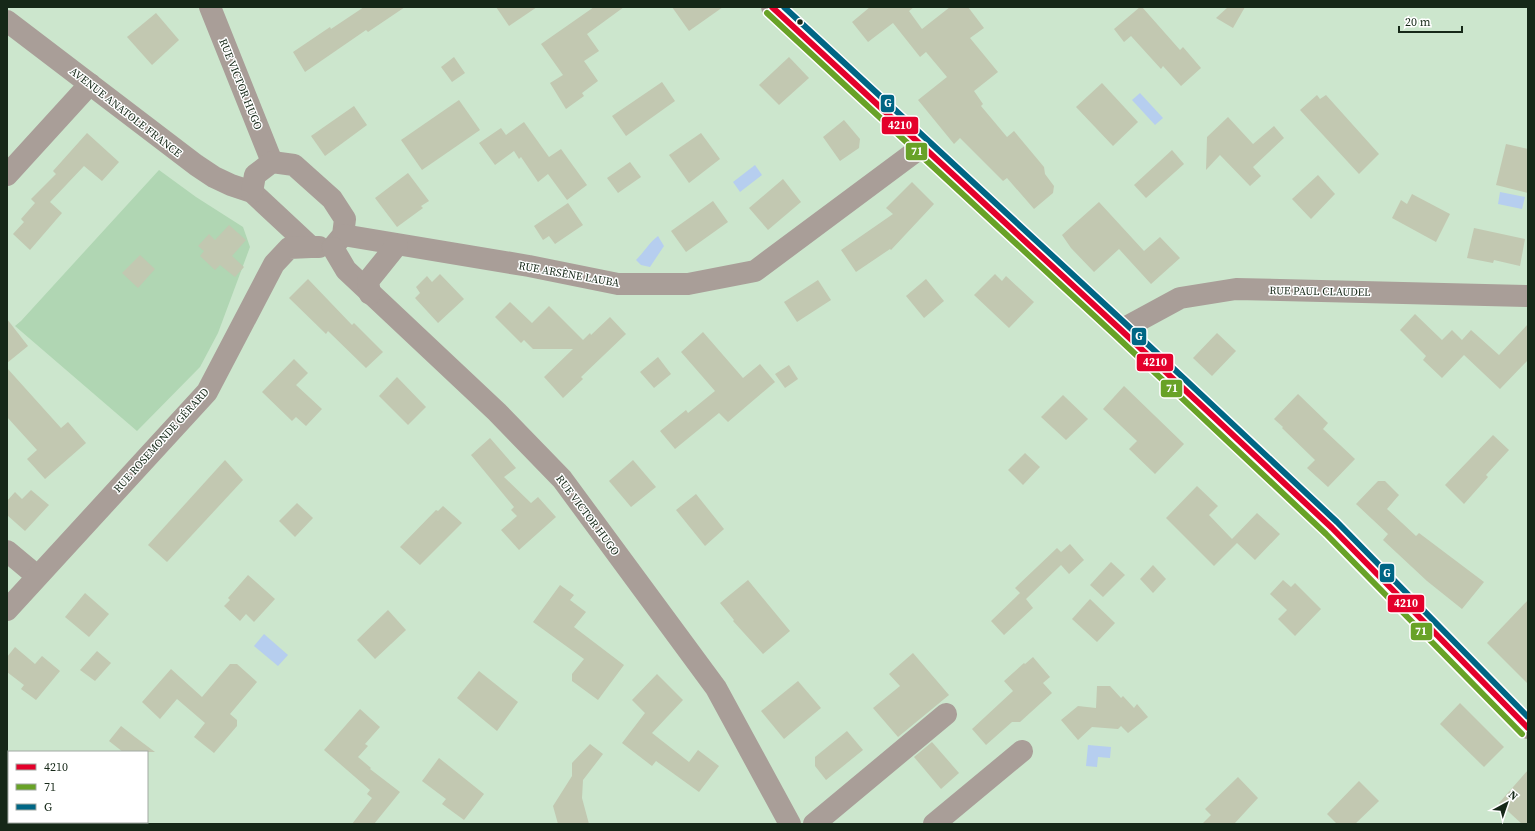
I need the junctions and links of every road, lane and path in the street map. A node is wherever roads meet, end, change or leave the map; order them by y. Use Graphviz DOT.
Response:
graph roads {
  1 [pos="210,7"];
  2 [pos="772,7"];
  3 [pos="7,22"];
  4 [pos="90,84"];
  5 [pos="923,146"];
  6 [pos="272,162"];
  7 [pos="7,175"];
  8 [pos="252,192"];
  9 [pos="338,241"];
  10 [pos="397,245"];
  11 [pos="310,247"];
  12 [pos="370,294"];
  13 [pos="1528,296"];
  14 [pos="1122,330"];
  15 [pos="7,550"];
  16 [pos="37,576"];
  17 [pos="7,610"];
  18 [pos="946,714"];
  19 [pos="1528,728"];
  20 [pos="1022,750"];
  21 [pos="790,824"];
  22 [pos="814,824"];
  23 [pos="934,824"];
  1 -- 6 [label="street, RUE VICTOR HUGO"];
  2 -- 5 [label="street"];
  3 -- 4 [label="street, AVENUE ANATOLE FRANCE"];
  4 -- 7 [label="street"];
  4 -- 8 [label="street, AVENUE ANATOLE FRANCE"];
  5 -- 10 [label="street, RUE ARSÈNE LAUBA"];
  5 -- 14 [label="street"];
  6 -- 8 [label="street"];
  6 -- 9 [label="street"];
  8 -- 11 [label="street"];
  9 -- 10 [label="street, RUE ARSÈNE LAUBA"];
  9 -- 11 [label="street, RUE ROSEMONDE GÉRARD"];
  9 -- 12 [label="street, RUE VICTOR HUGO"];
  10 -- 12 [label="street"];
  11 -- 16 [label="street, RUE ROSEMONDE GÉRARD"];
  12 -- 21 [label="street, RUE VICTOR HUGO"];
  13 -- 14 [label="street, RUE PAUL CLAUDEL"];
  14 -- 19 [label="street"];
  15 -- 16 [label="street"];
  16 -- 17 [label="street, RUE ROSEMONDE GÉRARD"];
  18 -- 22 [label="street"];
  20 -- 23 [label="street"];
}
